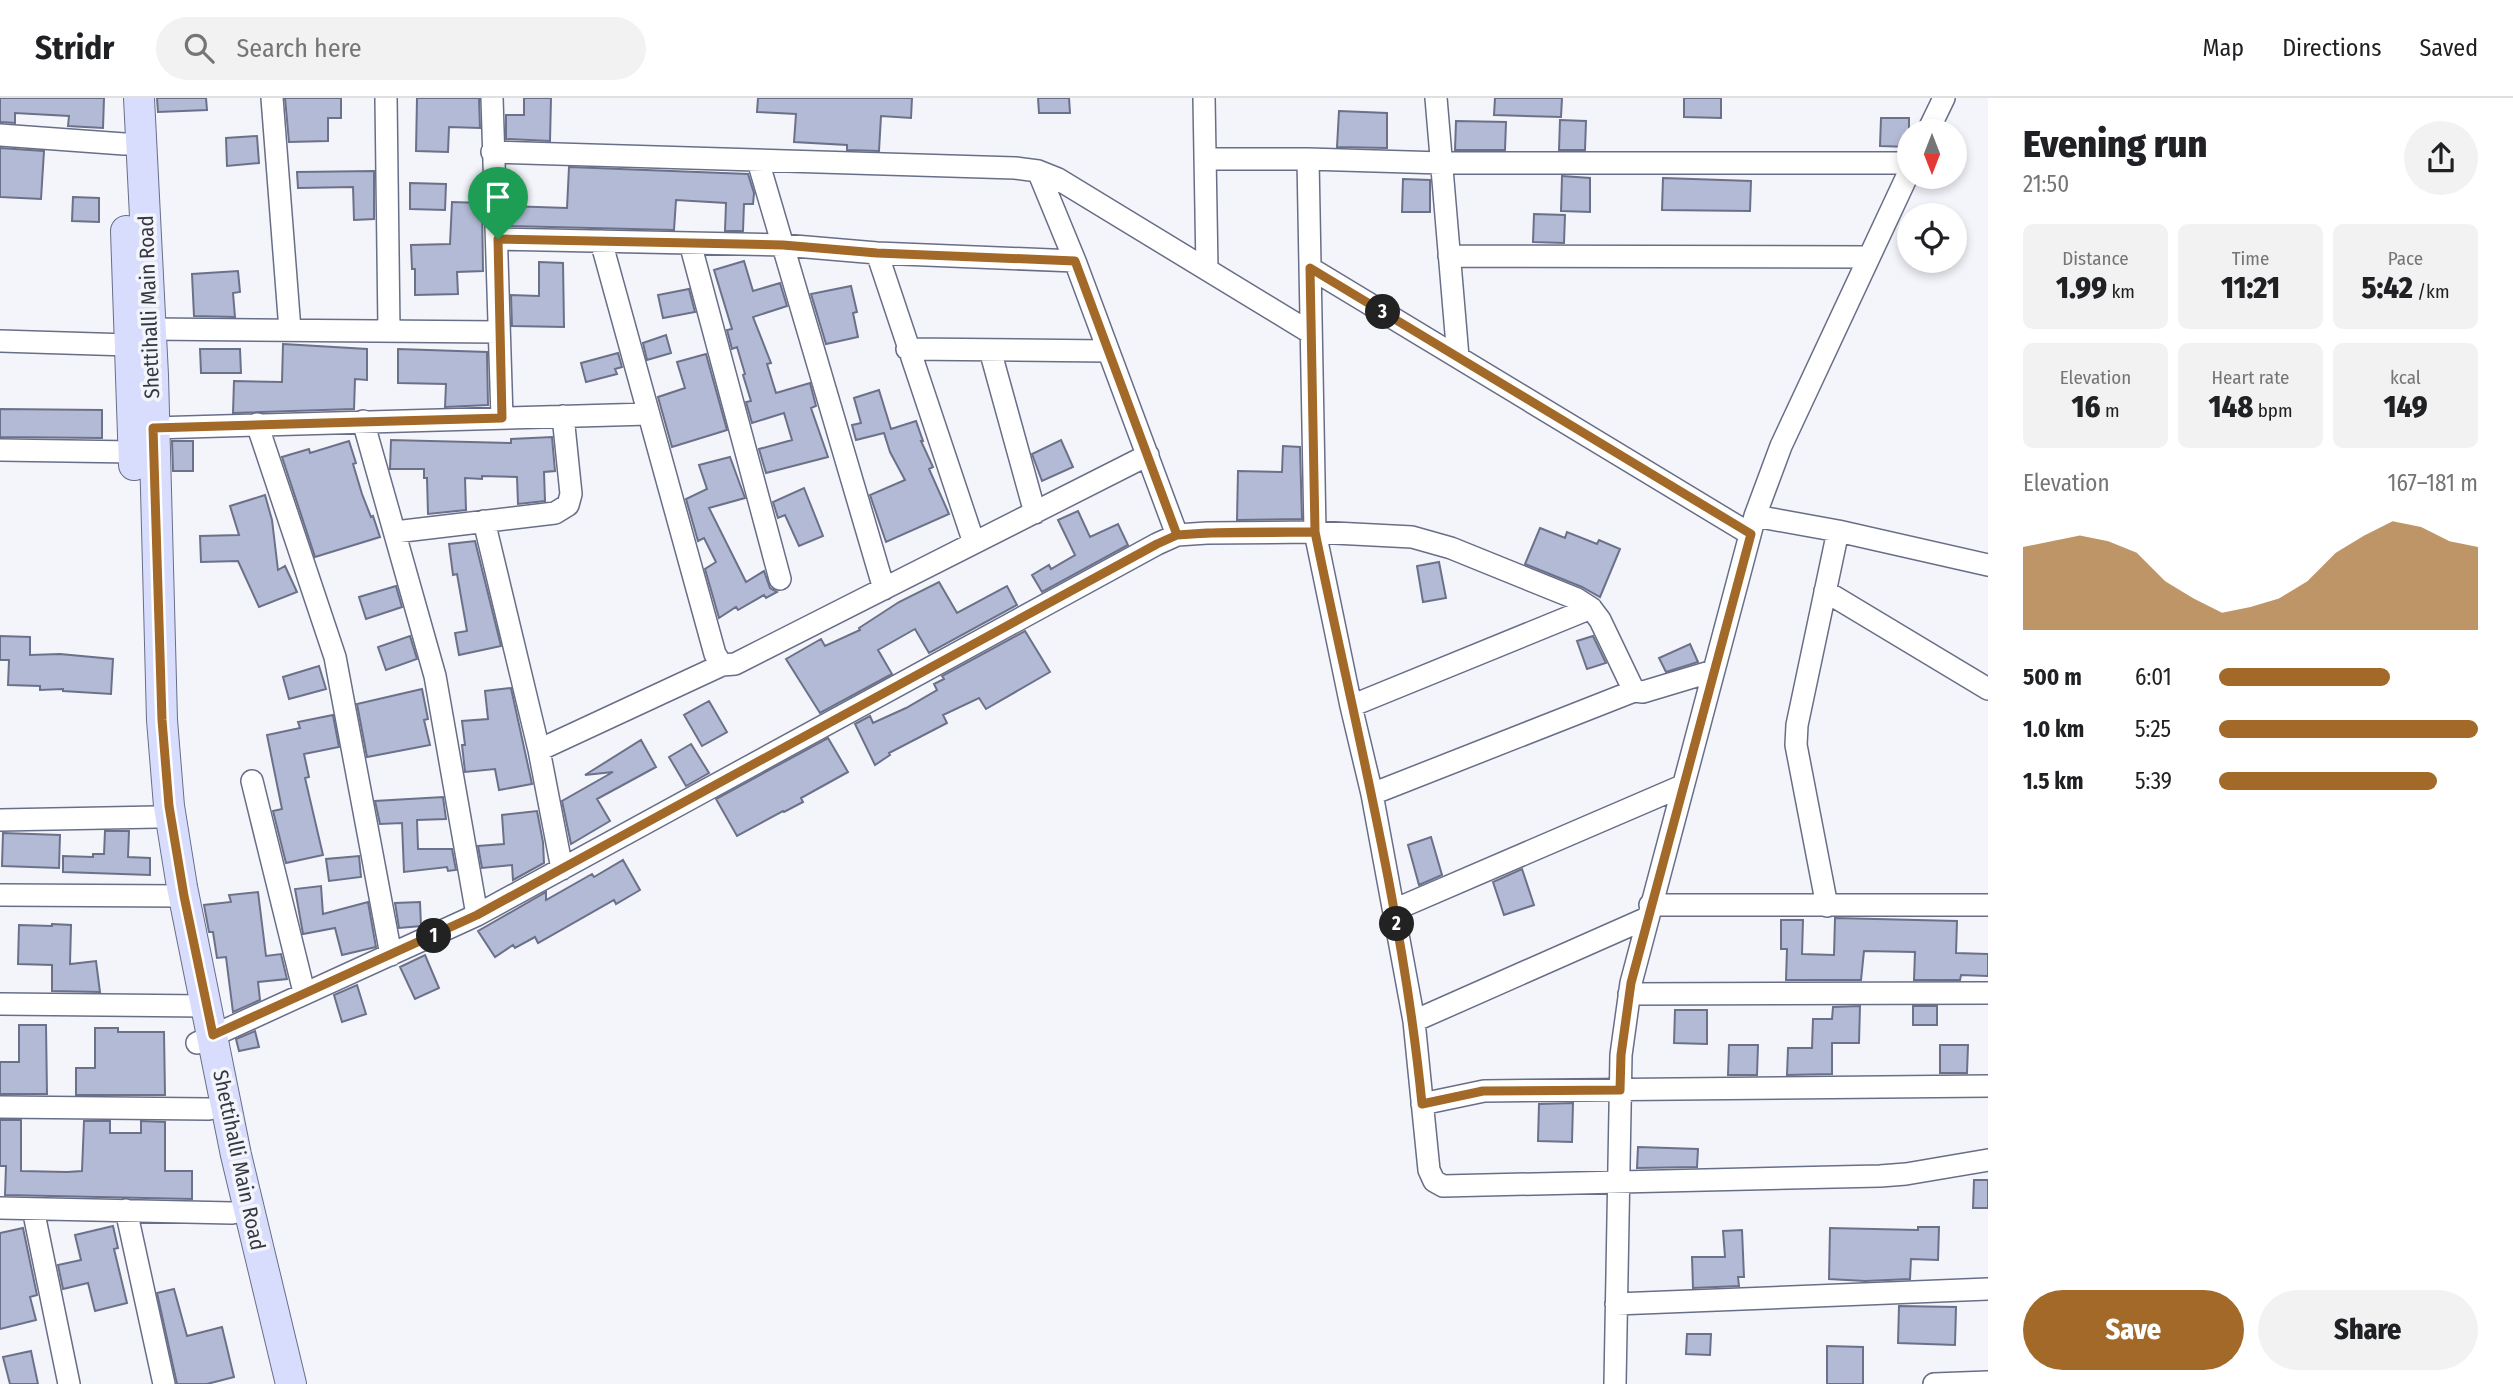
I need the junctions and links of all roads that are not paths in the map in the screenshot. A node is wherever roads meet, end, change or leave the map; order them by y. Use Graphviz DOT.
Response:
graph roads {
  1 [pos="122,98"];
  2 [pos="139,98"];
  3 [pos="272,98"];
  4 [pos="386,98"];
  5 [pos="492,98"];
  6 [pos="1204,98"];
  7 [pos="1436,98"];
  8 [pos="1944,98"];
  9 [pos="1934,119"];
  10 [pos="0,135"];
  11 [pos="133,144"];
  12 [pos="492,152"];
  13 [pos="1205,159"];
  14 [pos="1308,159"];
  15 [pos="758,161"];
  16 [pos="1442,163"];
  17 [pos="1897,163"];
  18 [pos="1038,171"];
  19 [pos="1901,189"];
  20 [pos="498,239"];
  21 [pos="601,241"];
  22 [pos="690,243"];
  23 [pos="783,245"];
  24 [pos="877,253"];
  25 [pos="1449,257"];
  26 [pos="1869,257"];
  27 [pos="1075,261"];
  28 [pos="1310,268"];
  29 [pos="1207,269"];
  30 [pos="290,330"];
  31 [pos="390,330"];
  32 [pos="499,332"];
  33 [pos="1311,333"];
  34 [pos="140,337"];
  35 [pos="0,341"];
  36 [pos="907,349"];
  37 [pos="990,350"];
  38 [pos="1107,351"];
  39 [pos="1458,357"];
  40 [pos="648,414"];
  41 [pos="563,416"];
  42 [pos="502,418"];
  43 [pos="363,421"];
  44 [pos="257,424"];
  45 [pos="153,428"];
  46 [pos="0,450"];
  47 [pos="134,452"];
  48 [pos="1148,455"];
  49 [pos="1035,513"];
  50 [pos="484,521"];
  51 [pos="1753,525"];
  52 [pos="1838,531"];
  53 [pos="395,532"];
  54 [pos="1315,532"];
  55 [pos="1177,535"];
  56 [pos="974,543"];
  57 [pos="1988,565"];
  58 [pos="780,579"];
  59 [pos="884,589"];
  60 [pos="1825,591"];
  61 [pos="1591,608"];
  62 [pos="722,664"];
  63 [pos="1713,671"];
  64 [pos="1988,690"];
  65 [pos="1634,691"];
  66 [pos="1351,706"];
  67 [pos="539,750"];
  68 [pos="252,781"];
  69 [pos="1682,786"];
  70 [pos="1372,794"];
  71 [pos="157,817"];
  72 [pos="0,820"];
  73 [pos="562,869"];
  74 [pos="0,895"];
  75 [pos="176,896"];
  76 [pos="1988,905"];
  77 [pos="1828,906"];
  78 [pos="1394,911"];
  79 [pos="1649,912"];
  80 [pos="477,915"];
  81 [pos="391,955"];
  82 [pos="304,992"];
  83 [pos="1988,993"];
  84 [pos="1629,994"];
  85 [pos="0,1004"];
  86 [pos="198,1006"];
  87 [pos="1414,1021"];
  88 [pos="205,1039"];
  89 [pos="1988,1086"];
  90 [pos="1620,1090"];
  91 [pos="1422,1104"];
  92 [pos="0,1107"];
  93 [pos="209,1109"];
  94 [pos="1988,1160"];
  95 [pos="1618,1182"];
  96 [pos="0,1208"];
  97 [pos="33,1209"];
  98 [pos="127,1210"];
  99 [pos="240,1211"];
  100 [pos="1988,1289"];
  101 [pos="1616,1304"];
  102 [pos="1988,1382"];
  103 [pos="69,1384"];
  104 [pos="164,1384"];
  105 [pos="271,1384"];
  106 [pos="291,1384"];
  107 [pos="1615,1384"];
  108 [pos="1934,1384"];
  1 -- 11 [label="main road, Shettihalli Main Road"];
  2 -- 11 [label="main road, Shettihalli Main Road"];
  3 -- 30 [label="street"];
  4 -- 31 [label="street"];
  5 -- 12 [label="street"];
  6 -- 13 [label="street"];
  7 -- 16 [label="street"];
  8 -- 9 [label="street"];
  10 -- 11 [label="street"];
  11 -- 34 [label="main road, Shettihalli Main Road"];
  12 -- 15 [label="street"];
  12 -- 20 [label="street"];
  13 -- 14 [label="street"];
  13 -- 29 [label="street"];
  14 -- 16 [label="street"];
  14 -- 28 [label="street"];
  15 -- 18 [label="street"];
  15 -- 23 [label="street"];
  16 -- 17 [label="street"];
  16 -- 25 [label="street"];
  18 -- 27 [label="street"];
  18 -- 29 [label="street"];
  19 -- 26 [label="street"];
  20 -- 21 [label="street"];
  20 -- 32 [label="street"];
  21 -- 22 [label="street"];
  21 -- 40 [label="street"];
  22 -- 23 [label="street"];
  22 -- 58 [label="street"];
  23 -- 24 [label="street"];
  23 -- 59 [label="street"];
  24 -- 27 [label="street"];
  24 -- 36 [label="street"];
  25 -- 26 [label="street"];
  25 -- 39 [label="street"];
  26 -- 51 [label="street"];
  27 -- 38 [label="street"];
  28 -- 33 [label="street"];
  28 -- 39 [label="street"];
  29 -- 33 [label="street"];
  30 -- 31 [label="street"];
  30 -- 34 [label="street"];
  31 -- 32 [label="street"];
  32 -- 42 [label="street"];
  33 -- 54 [label="street"];
  34 -- 35 [label="street"];
  34 -- 45 [label="main road, Shettihalli Main Road"];
  34 -- 47 [label="main road, Shettihalli Main Road"];
  36 -- 37 [label="street"];
  36 -- 56 [label="street"];
  37 -- 38 [label="street"];
  37 -- 49 [label="street"];
  38 -- 48 [label="street"];
  39 -- 51 [label="street"];
  40 -- 41 [label="street"];
  40 -- 62 [label="street"];
  41 -- 42 [label="street"];
  41 -- 50 [label="street"];
  42 -- 43 [label="street"];
  43 -- 44 [label="street"];
  43 -- 53 [label="street"];
  44 -- 45 [label="street"];
  44 -- 81 [label="street"];
  45 -- 75 [label="main road, Shettihalli Main Road"];
  46 -- 47 [label="street"];
  47 -- 71 [label="main road, Shettihalli Main Road"];
  48 -- 49 [label="street"];
  48 -- 55 [label="street"];
  49 -- 56 [label="street"];
  50 -- 53 [label="street"];
  50 -- 67 [label="street"];
  51 -- 52 [label="street"];
  51 -- 63 [label="street"];
  52 -- 57 [label="street"];
  52 -- 60 [label="street"];
  53 -- 80 [label="street"];
  54 -- 55 [label="street"];
  54 -- 61 [label="street"];
  54 -- 66 [label="street"];
  55 -- 73 [label="street"];
  56 -- 59 [label="street"];
  59 -- 62 [label="street"];
  60 -- 64 [label="street"];
  60 -- 77 [label="street"];
  61 -- 65 [label="street"];
  61 -- 66 [label="street"];
  62 -- 67 [label="street"];
  63 -- 65 [label="street"];
  63 -- 69 [label="street"];
  65 -- 70 [label="street"];
  66 -- 70 [label="street"];
  67 -- 73 [label="street"];
  68 -- 82 [label="street"];
  69 -- 78 [label="street"];
  69 -- 79 [label="street"];
  70 -- 78 [label="street"];
  71 -- 72 [label="street"];
  71 -- 75 [label="main road, Shettihalli Main Road"];
  73 -- 80 [label="street"];
  74 -- 75 [label="street"];
  75 -- 86 [label="main road, Shettihalli Main Road"];
  76 -- 77 [label="street"];
  77 -- 79 [label="street"];
  78 -- 87 [label="street"];
  79 -- 84 [label="street"];
  79 -- 87 [label="street"];
  80 -- 81 [label="street"];
  81 -- 82 [label="street"];
  82 -- 88 [label="street"];
  83 -- 84 [label="street"];
  84 -- 90 [label="street"];
  85 -- 86 [label="street"];
  86 -- 88 [label="main road, Shettihalli Main Road"];
  87 -- 91 [label="street"];
  88 -- 93 [label="main road, Shettihalli Main Road"];
  88 -- 99 [label="main road, Shettihalli Main Road"];
  89 -- 90 [label="street"];
  90 -- 91 [label="street"];
  90 -- 95 [label="street"];
  91 -- 95 [label="street"];
  92 -- 93 [label="street"];
  93 -- 99 [label="main road, Shettihalli Main Road"];
  94 -- 95 [label="street"];
  95 -- 101 [label="street"];
  96 -- 97 [label="street"];
  97 -- 98 [label="street"];
  97 -- 103 [label="street"];
  98 -- 99 [label="street"];
  98 -- 104 [label="street"];
  99 -- 105 [label="main road, Shettihalli Main Road"];
  99 -- 106 [label="main road, Shettihalli Main Road"];
  100 -- 101 [label="street"];
  101 -- 107 [label="street"];
  102 -- 108 [label="street"];
}
